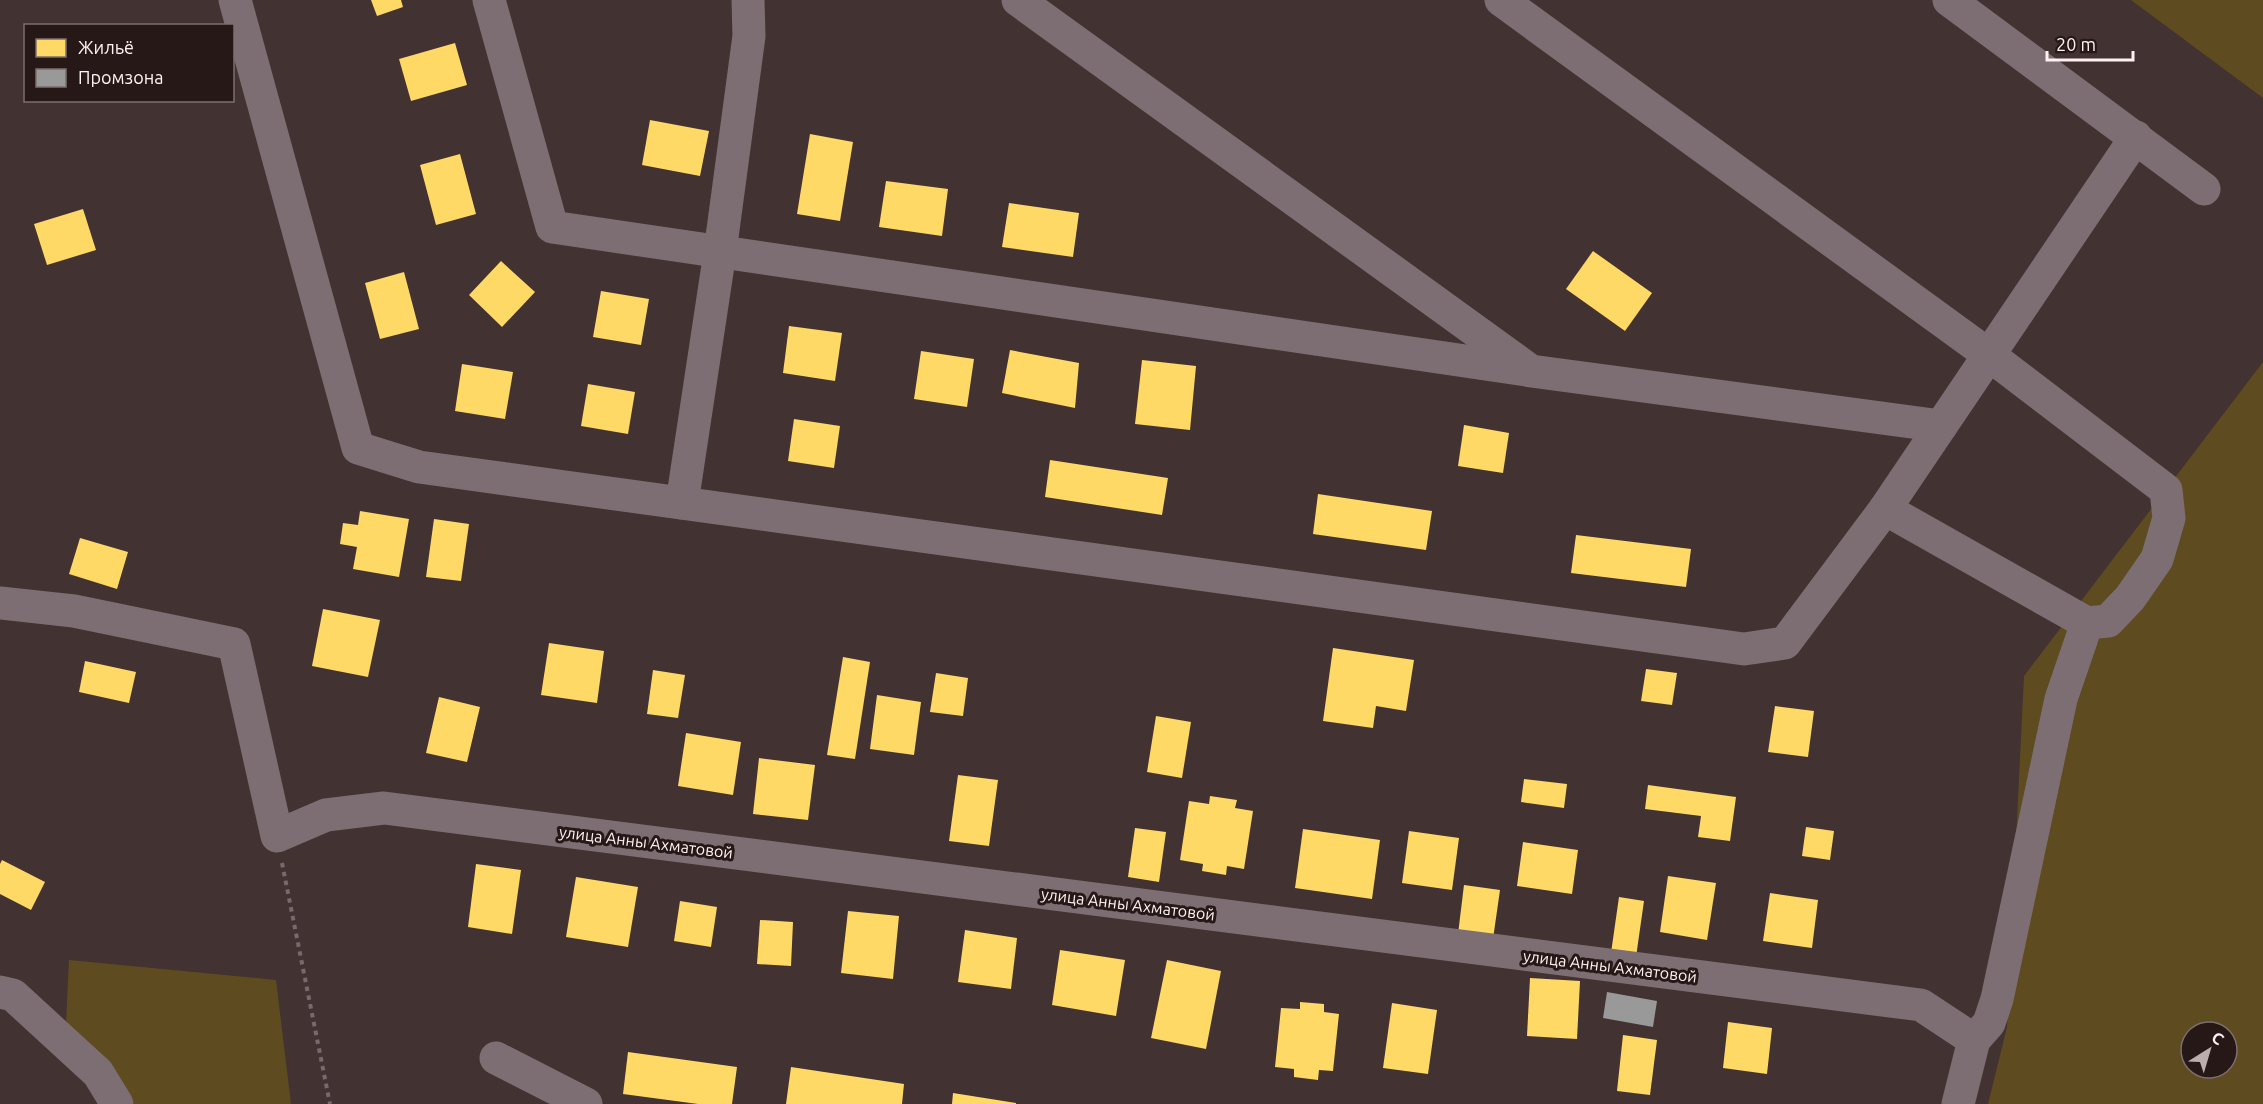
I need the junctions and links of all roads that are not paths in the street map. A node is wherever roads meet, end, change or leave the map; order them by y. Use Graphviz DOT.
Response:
graph roads {
  1 [pos="235,0"];
  2 [pos="489,0"];
  3 [pos="748,0"];
  4 [pos="1018,0"];
  5 [pos="1501,0"];
  6 [pos="1949,0"];
  7 [pos="2136,137"];
  8 [pos="2204,189"];
  9 [pos="720,252"];
  10 [pos="1989,355"];
  11 [pos="1531,371"];
  12 [pos="1941,426"];
  13 [pos="682,503"];
  14 [pos="1885,509"];
  15 [pos="0,603"];
  16 [pos="2087,623"];
  17 [pos="0,992"];
  18 [pos="1974,1040"];
  19 [pos="496,1058"];
  20 [pos="117,1104"];
  21 [pos="586,1104"];
  22 [pos="1958,1104"];
  1 -- 13 [label="street"];
  2 -- 9 [label="street"];
  3 -- 9 [label="street"];
  4 -- 11 [label="street"];
  5 -- 10 [label="street"];
  6 -- 7 [label="street"];
  7 -- 8 [label="street"];
  7 -- 10 [label="street"];
  9 -- 11 [label="street"];
  9 -- 13 [label="street"];
  10 -- 12 [label="street"];
  10 -- 16 [label="street"];
  11 -- 12 [label="street"];
  12 -- 14 [label="street"];
  13 -- 14 [label="street"];
  14 -- 16 [label="street"];
  15 -- 18 [label="street, улица Анны Ахматовой"];
  16 -- 18 [label="street"];
  17 -- 20 [label="street"];
  18 -- 22 [label="street"];
  19 -- 21 [label="street"];
}
